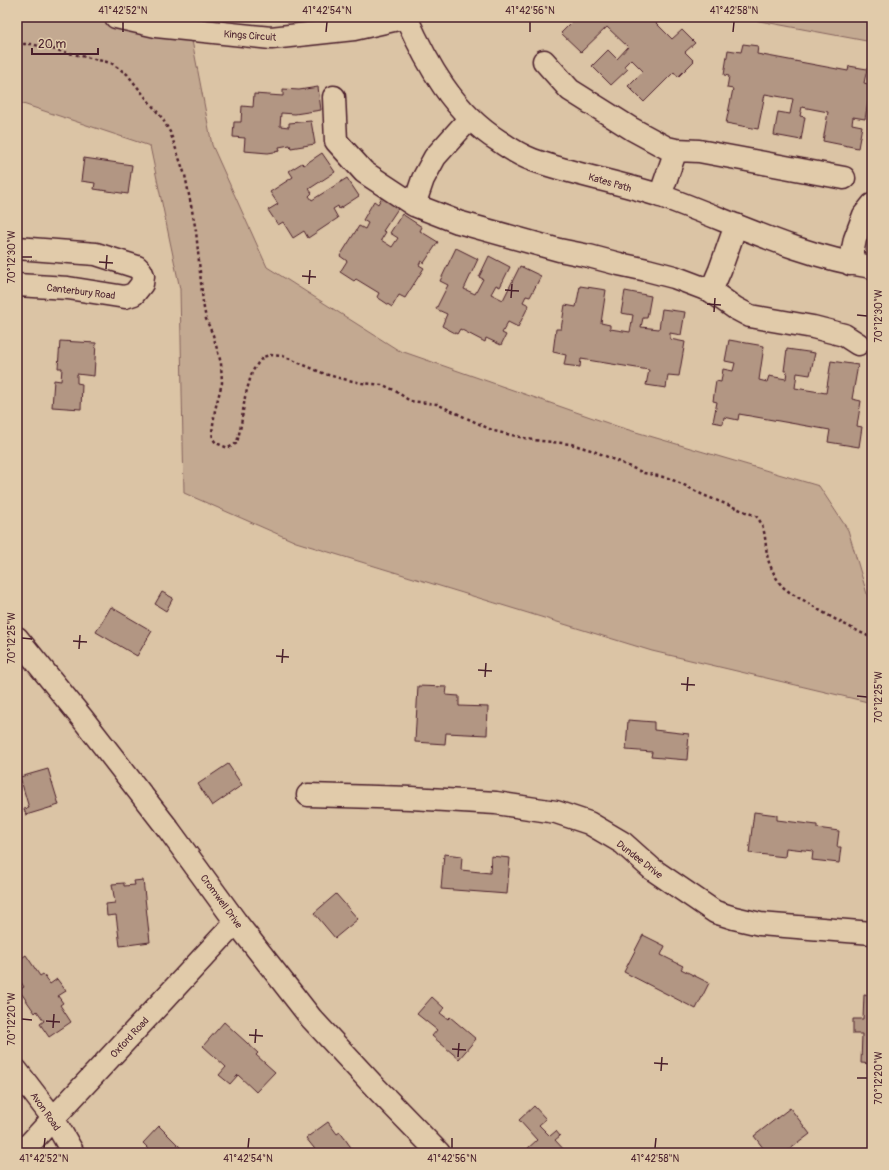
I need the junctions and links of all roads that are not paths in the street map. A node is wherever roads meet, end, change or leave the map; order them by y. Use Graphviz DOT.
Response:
graph roads {
  1 [pos="117,17"];
  2 [pos="407,17"];
  3 [pos="544,60"];
  4 [pos="334,97"];
  5 [pos="470,118"];
  6 [pos="676,150"];
  7 [pos="844,178"];
  8 [pos="660,196"];
  9 [pos="414,205"];
  10 [pos="872,205"];
  11 [pos="736,225"];
  12 [pos="17,248"];
  13 [pos="850,264"];
  14 [pos="872,267"];
  15 [pos="17,285"];
  16 [pos="711,291"];
  17 [pos="858,344"];
  18 [pos="17,638"];
  19 [pos="308,795"];
  20 [pos="236,922"];
  21 [pos="872,933"];
  22 [pos="17,1071"];
  23 [pos="53,1118"];
  24 [pos="21,1153"];
  25 [pos="73,1153"];
  26 [pos="439,1153"];
  1 -- 2 [label="street, Kings Circuit"];
  2 -- 5 [label="street, Kates Path"];
  3 -- 6 [label="street"];
  4 -- 9 [label="street"];
  5 -- 8 [label="street, Kates Path"];
  5 -- 9 [label="street"];
  6 -- 7 [label="street"];
  6 -- 8 [label="street"];
  8 -- 11 [label="street, Kates Path"];
  9 -- 16 [label="street"];
  10 -- 13 [label="street"];
  11 -- 13 [label="street, Kates Path"];
  11 -- 16 [label="street"];
  12 -- 15 [label="street, Canterbury Road"];
  13 -- 14 [label="street, Kates Path"];
  16 -- 17 [label="street"];
  18 -- 20 [label="street, Cromwell Drive"];
  19 -- 21 [label="street, Dundee Drive"];
  20 -- 23 [label="street, Oxford Road"];
  20 -- 26 [label="street, Cromwell Drive"];
  22 -- 23 [label="street, Avon Road"];
  23 -- 24 [label="street, Oxford Road"];
  23 -- 25 [label="street, Avon Road"];
}
